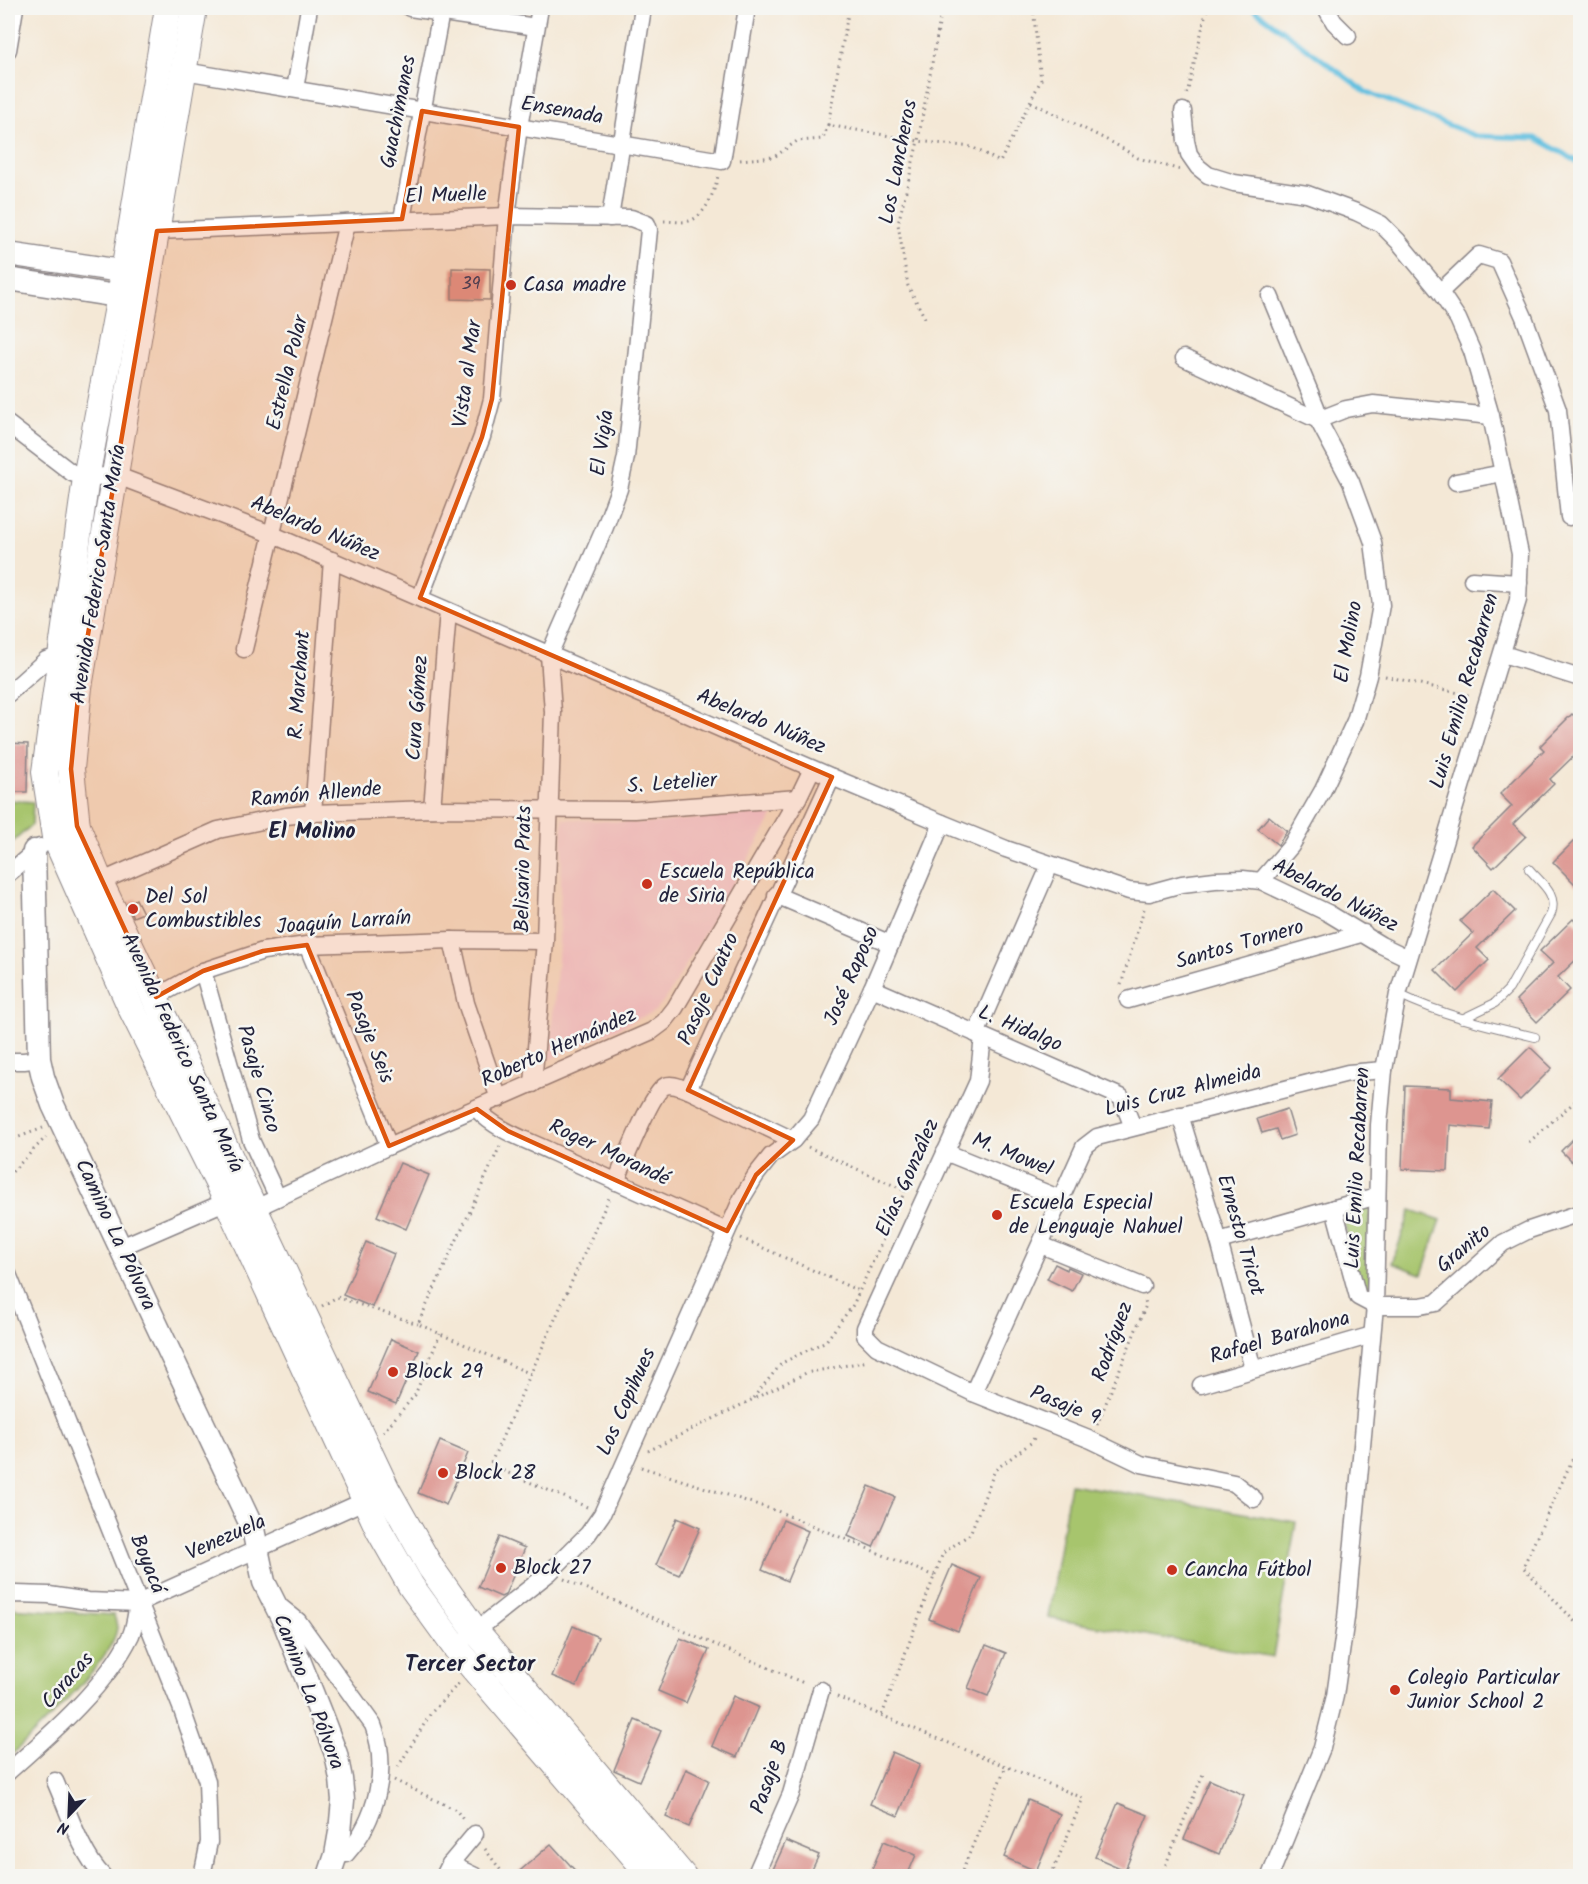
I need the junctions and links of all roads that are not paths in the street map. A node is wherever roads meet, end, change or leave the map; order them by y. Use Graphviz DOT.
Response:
graph roads {
  1 [pos="15,8"];
  2 [pos="168,8"];
  3 [pos="194,8"];
  4 [pos="309,8"];
  5 [pos="410,8"];
  6 [pos="540,8"];
  7 [pos="643,8"];
  8 [pos="747,8"];
  9 [pos="1326,8"];
  10 [pos="441,12"];
  11 [pos="536,27"];
  12 [pos="1348,36"];
  13 [pos="8,50"];
  14 [pos="184,71"];
  15 [pos="295,89"];
  16 [pos="422,111"];
  17 [pos="1183,111"];
  18 [pos="519,127"];
  19 [pos="621,144"];
  20 [pos="507,216"];
  21 [pos="610,218"];
  22 [pos="402,219"];
  23 [pos="347,223"];
  24 [pos="647,224"];
  25 [pos="131,227"];
  26 [pos="157,231"];
  27 [pos="8,254"];
  28 [pos="8,279"];
  29 [pos="134,286"];
  30 [pos="1440,292"];
  31 [pos="1270,296"];
  32 [pos="1184,358"];
  33 [pos="1491,416"];
  34 [pos="1318,420"];
  35 [pos="8,424"];
  36 [pos="1503,473"];
  37 [pos="101,476"];
  38 [pos="1456,482"];
  39 [pos="1569,517"];
  40 [pos="271,534"];
  41 [pos="332,560"];
  42 [pos="1472,580"];
  43 [pos="1519,584"];
  44 [pos="420,598"];
  45 [pos="448,611"];
  46 [pos="244,650"];
  47 [pos="1503,654"];
  48 [pos="549,655"];
  49 [pos="61,656"];
  50 [pos="1581,678"];
  51 [pos="8,694"];
  52 [pos="812,768"];
  53 [pos="831,777"];
  54 [pos="798,798"];
  55 [pos="432,809"];
  56 [pos="548,810"];
  57 [pos="314,813"];
  58 [pos="942,824"];
  59 [pos="66,831"];
  60 [pos="34,851"];
  61 [pos="1050,865"];
  62 [pos="1530,869"];
  63 [pos="8,874"];
  64 [pos="1261,881"];
  65 [pos="100,882"];
  66 [pos="776,895"];
  67 [pos="1364,933"];
  68 [pos="452,940"];
  69 [pos="545,941"];
  70 [pos="891,944"];
  71 [pos="307,945"];
  72 [pos="1408,958"];
  73 [pos="203,971"];
  74 [pos="872,988"];
  75 [pos="1398,994"];
  76 [pos="156,997"];
  77 [pos="1128,1000"];
  78 [pos="1461,1019"];
  79 [pos="979,1035"];
  80 [pos="1535,1037"];
  81 [pos="39,1059"];
  82 [pos="8,1061"];
  83 [pos="1384,1070"];
  84 [pos="533,1084"];
  85 [pos="680,1087"];
  86 [pos="499,1099"];
  87 [pos="477,1109"];
  88 [pos="1180,1114"];
  89 [pos="1133,1127"];
  90 [pos="793,1140"];
  91 [pos="389,1146"];
  92 [pos="945,1152"];
  93 [pos="616,1182"];
  94 [pos="1377,1196"];
  95 [pos="1061,1199"];
  96 [pos="248,1206"];
  97 [pos="1334,1208"];
  98 [pos="1581,1213"];
  99 [pos="727,1231"];
  100 [pos="1219,1241"];
  101 [pos="1041,1245"];
  102 [pos="121,1247"];
  103 [pos="8,1274"];
  104 [pos="1142,1286"];
  105 [pos="1375,1306"];
  106 [pos="866,1335"];
  107 [pos="1372,1335"];
  108 [pos="1253,1369"];
  109 [pos="1201,1385"];
  110 [pos="973,1393"];
  111 [pos="376,1495"];
  112 [pos="1254,1499"];
  113 [pos="258,1548"];
  114 [pos="8,1595"];
  115 [pos="273,1602"];
  116 [pos="138,1603"];
  117 [pos="475,1630"];
  118 [pos="456,1648"];
  119 [pos="821,1690"];
  120 [pos="8,1772"];
  121 [pos="56,1781"];
  122 [pos="475,1834"];
  123 [pos="336,1855"];
  124 [pos="447,1870"];
  125 [pos="103,1876"];
  126 [pos="202,1876"];
  127 [pos="329,1876"];
  128 [pos="475,1876"];
  129 [pos="651,1876"];
  130 [pos="683,1876"];
  131 [pos="755,1876"];
  132 [pos="1270,1876"];
  1 -- 13 [label="street"];
  2 -- 25 [label="main road, Avenida Federico Santa María"];
  3 -- 14 [label="main road, Avenida Federico Santa María"];
  4 -- 15 [label="street"];
  5 -- 10 [label="street"];
  6 -- 11 [label="street, Vista al Mar"];
  7 -- 19 [label="street"];
  8 -- 19 [label="street, Ensenada"];
  9 -- 12 [label="street"];
  10 -- 11 [label="street"];
  10 -- 16 [label="street, Guachimanes"];
  11 -- 18 [label="street, Vista al Mar"];
  14 -- 15 [label="street, Ensenada"];
  14 -- 26 [label="main road, Avenida Federico Santa María"];
  15 -- 16 [label="street, Ensenada"];
  16 -- 18 [label="street, Ensenada"];
  16 -- 22 [label="street, Guachimanes"];
  17 -- 30 [label="street, Luis Emilio Recabarren"];
  18 -- 19 [label="street, Ensenada"];
  18 -- 20 [label="street, Vista al Mar"];
  19 -- 21 [label="street"];
  20 -- 21 [label="street, El Muelle"];
  20 -- 22 [label="street, El Muelle"];
  20 -- 44 [label="street, Vista al Mar"];
  21 -- 24 [label="street, El Muelle"];
  22 -- 23 [label="street, El Muelle"];
  23 -- 26 [label="street, El Muelle"];
  23 -- 40 [label="street, Estrella Polar"];
  24 -- 48 [label="street, El Vigía"];
  25 -- 26 [label="street, El Muelle"];
  25 -- 29 [label="main road, Avenida Federico Santa María"];
  26 -- 29 [label="main road, Avenida Federico Santa María"];
  27 -- 29 [label="street"];
  28 -- 29 [label="street"];
  29 -- 37 [label="main road, Avenida Federico Santa María"];
  30 -- 33 [label="street, Luis Emilio Recabarren"];
  30 -- 39 [label="street"];
  31 -- 34 [label="street, El Molino"];
  32 -- 34 [label="street"];
  33 -- 34 [label="street"];
  33 -- 36 [label="street, Luis Emilio Recabarren"];
  34 -- 64 [label="street, El Molino"];
  35 -- 37 [label="street, Abelardo Núñez"];
  36 -- 38 [label="street"];
  36 -- 43 [label="street, Luis Emilio Recabarren"];
  37 -- 40 [label="street, Abelardo Núñez"];
  37 -- 49 [label="main road, Avenida Federico Santa María"];
  37 -- 59 [label="main road, Avenida Federico Santa María"];
  40 -- 41 [label="street, Abelardo Núñez"];
  40 -- 46 [label="street, Estrella Polar"];
  41 -- 44 [label="street, Abelardo Núñez"];
  41 -- 57 [label="street, R. Marchant"];
  42 -- 43 [label="street"];
  43 -- 47 [label="street, Luis Emilio Recabarren"];
  44 -- 45 [label="street, Abelardo Núñez"];
  45 -- 48 [label="street, Abelardo Núñez"];
  45 -- 55 [label="street, Cura Gómez"];
  47 -- 50 [label="street"];
  47 -- 72 [label="street, Luis Emilio Recabarren"];
  48 -- 52 [label="street, Abelardo Núñez"];
  48 -- 56 [label="street, Belisario Prats"];
  49 -- 51 [label="street"];
  49 -- 59 [label="main road, Avenida Federico Santa María"];
  52 -- 53 [label="street, Abelardo Núñez"];
  52 -- 54 [label="street, Roberto Hernández"];
  53 -- 58 [label="street, Abelardo Núñez"];
  53 -- 66 [label="street, Pasaje Cuatro"];
  54 -- 56 [label="street, S. Letelier"];
  54 -- 84 [label="street, Roberto Hernández"];
  55 -- 56 [label="street, Ramón Allende"];
  55 -- 57 [label="street, Ramón Allende"];
  56 -- 69 [label="street, Belisario Prats"];
  57 -- 65 [label="street, Ramón Allende"];
  58 -- 61 [label="street, Abelardo Núñez"];
  58 -- 70 [label="street, José Raposo"];
  59 -- 60 [label="street"];
  59 -- 65 [label="main road, Avenida Federico Santa María"];
  59 -- 96 [label="main road, Avenida Federico Santa María"];
  60 -- 63 [label="street"];
  60 -- 81 [label="street, Camino La Pólvora"];
  61 -- 64 [label="street, Abelardo Núñez"];
  61 -- 79 [label="street, Elías González"];
  62 -- 78 [label="lane"];
  64 -- 67 [label="street, Abelardo Núñez"];
  65 -- 76 [label="main road, Avenida Federico Santa María"];
  66 -- 70 [label="street"];
  66 -- 85 [label="street, Pasaje Cuatro"];
  67 -- 72 [label="street, Abelardo Núñez"];
  67 -- 77 [label="street, Santos Tornero"];
  68 -- 69 [label="street, Joaquín Larraín"];
  68 -- 71 [label="street, Joaquín Larraín"];
  68 -- 86 [label="street"];
  69 -- 84 [label="street, Belisario Prats"];
  70 -- 74 [label="street, José Raposo"];
  71 -- 73 [label="street, Joaquín Larraín"];
  71 -- 91 [label="street, Pasaje Seis"];
  72 -- 75 [label="street, Luis Emilio Recabarren"];
  73 -- 76 [label="street, Joaquín Larraín"];
  73 -- 96 [label="street, Pasaje Cinco"];
  74 -- 79 [label="street, L. Hidalgo"];
  74 -- 90 [label="street, José Raposo"];
  75 -- 78 [label="lane"];
  75 -- 83 [label="street, Luis Emilio Recabarren"];
  76 -- 96 [label="main road, Avenida Federico Santa María"];
  78 -- 80 [label="lane"];
  79 -- 89 [label="street, L. Hidalgo"];
  79 -- 92 [label="street, Elías González"];
  81 -- 82 [label="street"];
  81 -- 102 [label="street, Camino La Pólvora"];
  83 -- 88 [label="street, Luis Cruz Almeida"];
  83 -- 94 [label="street, Luis Emilio Recabarren"];
  84 -- 86 [label="street, Roberto Hernández"];
  85 -- 90 [label="street"];
  85 -- 93 [label="street"];
  86 -- 87 [label="street, Roberto Hernández"];
  87 -- 91 [label="street, Roberto Hernández"];
  87 -- 93 [label="street, Roger Morandé"];
  88 -- 89 [label="street, Luis Cruz Almeida"];
  88 -- 100 [label="street, Ernesto Tricot"];
  89 -- 95 [label="street, Luis Cruz Almeida"];
  90 -- 99 [label="street, Los Copihues"];
  91 -- 96 [label="street, Roberto Hernández"];
  92 -- 95 [label="street, M. Mowel"];
  92 -- 106 [label="street, Elías González"];
  93 -- 99 [label="street, Roger Morandé"];
  94 -- 97 [label="street"];
  94 -- 105 [label="street, Luis Emilio Recabarren"];
  95 -- 101 [label="street, Luis Cruz Almeida"];
  96 -- 102 [label="street, Roberto Hernández"];
  96 -- 111 [label="main road, Avenida Federico Santa María"];
  96 -- 111 [label="main road, Avenida Federico Santa María"];
  97 -- 100 [label="street"];
  97 -- 105 [label="street, Luis Emilio Recabarren"];
  98 -- 105 [label="street, Granito"];
  99 -- 117 [label="street, Los Copihues"];
  100 -- 108 [label="street, Ernesto Tricot"];
  101 -- 104 [label="street"];
  101 -- 110 [label="street, Luis Cruz Almeida"];
  102 -- 113 [label="street, Camino La Pólvora"];
  103 -- 116 [label="street, Boyacá"];
  105 -- 107 [label="street, Luis Emilio Recabarren"];
  106 -- 110 [label="street, Pasaje 9"];
  107 -- 108 [label="street, Rafael Barahona"];
  107 -- 132 [label="street, Luis Emilio Recabarren"];
  108 -- 109 [label="street, Rafael Barahona"];
  110 -- 112 [label="street, Pasaje 9"];
  111 -- 113 [label="street, Venezuela"];
  111 -- 117 [label="main road, Avenida Federico Santa María"];
  111 -- 118 [label="main road, Avenida Federico Santa María"];
  113 -- 115 [label="street, Camino La Pólvora"];
  113 -- 116 [label="street, Venezuela"];
  114 -- 116 [label="street, Venezuela"];
  115 -- 123 [label="street, Camino La Pólvora"];
  115 -- 123 [label="street, Camino La Pólvora"];
  116 -- 120 [label="street, Caracas"];
  116 -- 126 [label="street, Boyacá"];
  117 -- 118 [label="street, Los Copihues"];
  117 -- 130 [label="main road, Avenida Federico Santa María"];
  118 -- 129 [label="main road, Avenida Federico Santa María"];
  119 -- 131 [label="street, Pasaje B"];
  121 -- 125 [label="street"];
  122 -- 124 [label="street"];
  123 -- 127 [label="street, Camino La Pólvora"];
  124 -- 128 [label="street"];
}
